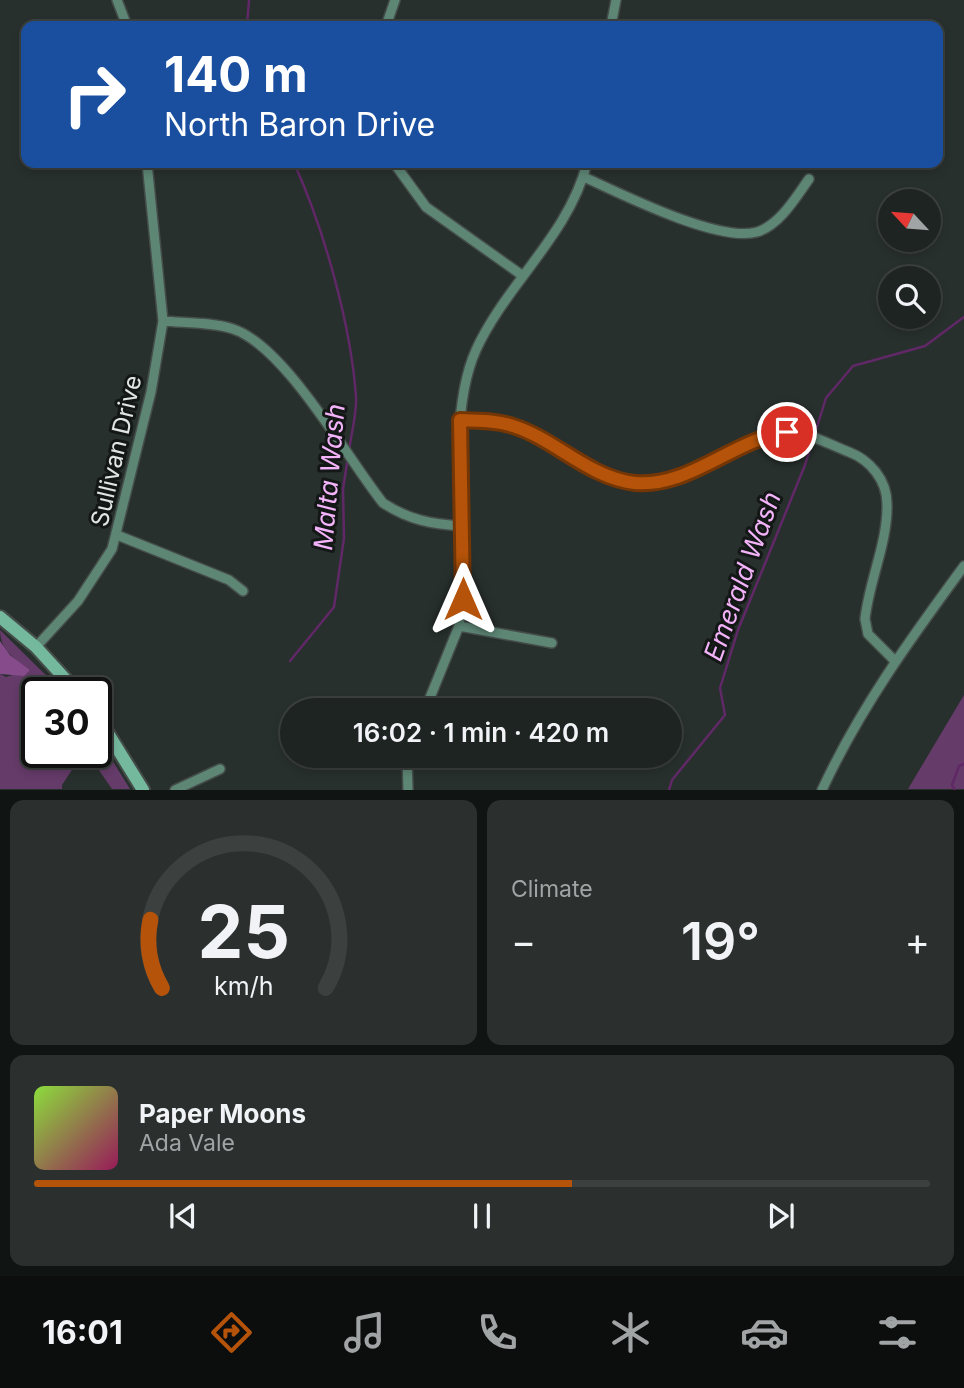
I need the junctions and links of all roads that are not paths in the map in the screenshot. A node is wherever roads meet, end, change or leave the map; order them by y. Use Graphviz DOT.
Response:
graph roads {
  1 [pos="117,0"];
  2 [pos="395,0"];
  3 [pos="617,0"];
  4 [pos="125,21"];
  5 [pos="388,21"];
  6 [pos="612,21"];
  7 [pos="148,168"];
  8 [pos="398,168"];
  9 [pos="586,168"];
  10 [pos="584,177"];
  11 [pos="809,179"];
  12 [pos="523,276"];
  13 [pos="163,321"];
  14 [pos="460,420"];
  15 [pos="462,526"];
  16 [pos="117,536"];
  17 [pos="964,566"];
  18 [pos="243,590"];
  19 [pos="0,617"];
  20 [pos="459,626"];
  21 [pos="552,643"];
  22 [pos="36,647"];
  23 [pos="894,660"];
  24 [pos="63,677"];
  25 [pos="430,698"];
  26 [pos="112,740"];
  27 [pos="407,768"];
  28 [pos="220,769"];
  29 [pos="143,789"];
  30 [pos="175,789"];
  31 [pos="408,789"];
  32 [pos="821,789"];
  1 -- 4 [label="street"];
  2 -- 5 [label="street"];
  3 -- 6 [label="street"];
  7 -- 13 [label="street, Sullivan Drive"];
  8 -- 12 [label="street"];
  9 -- 10 [label="street"];
  10 -- 11 [label="street"];
  10 -- 12 [label="street"];
  12 -- 14 [label="street"];
  13 -- 15 [label="street"];
  13 -- 16 [label="street, Sullivan Drive"];
  14 -- 15 [label="street"];
  14 -- 23 [label="street"];
  15 -- 20 [label="street"];
  16 -- 18 [label="street"];
  16 -- 22 [label="street, Sullivan Drive"];
  17 -- 23 [label="street"];
  19 -- 22 [label="main road"];
  20 -- 21 [label="street"];
  20 -- 25 [label="street"];
  22 -- 24 [label="main road"];
  23 -- 32 [label="street"];
  26 -- 29 [label="main road"];
  27 -- 31 [label="street"];
  28 -- 30 [label="street"];
}
